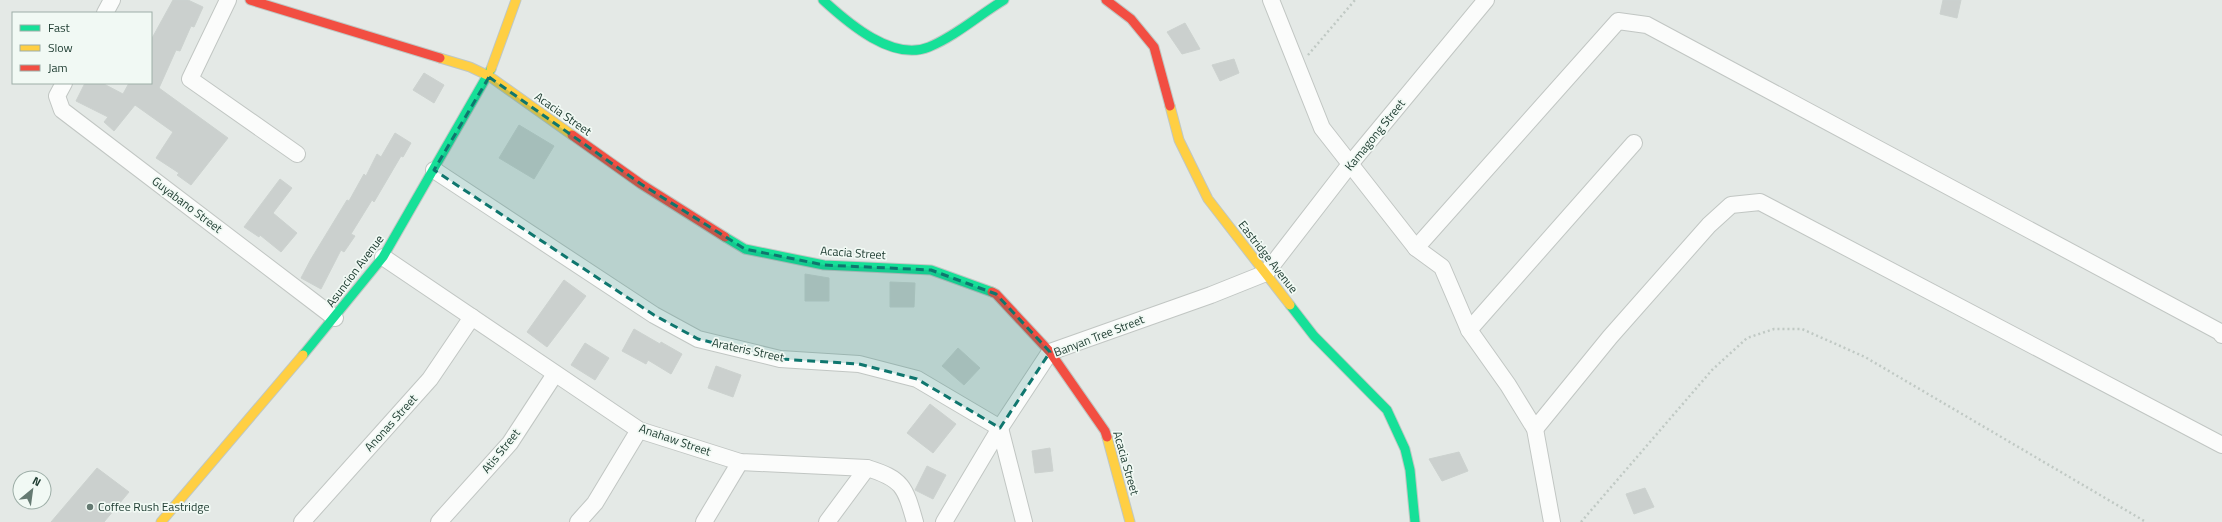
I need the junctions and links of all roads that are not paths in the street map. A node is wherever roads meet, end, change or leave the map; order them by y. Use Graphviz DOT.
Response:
graph roads {
  1 [pos="112,0"];
  2 [pos="228,0"];
  3 [pos="250,0"];
  4 [pos="516,0"];
  5 [pos="823,0"];
  6 [pos="1004,0"];
  7 [pos="1106,0"];
  8 [pos="1271,0"];
  9 [pos="1486,0"];
  10 [pos="106,12"];
  11 [pos="489,76"];
  12 [pos="63,84"];
  13 [pos="1634,143"];
  14 [pos="297,154"];
  15 [pos="1351,164"];
  16 [pos="434,170"];
  17 [pos="1416,248"];
  18 [pos="383,257"];
  19 [pos="1266,273"];
  20 [pos="472,317"];
  21 [pos="336,318"];
  22 [pos="1469,330"];
  23 [pos="2222,335"];
  24 [pos="1050,352"];
  25 [pos="555,374"];
  26 [pos="1000,428"];
  27 [pos="1535,429"];
  28 [pos="639,430"];
  29 [pos="2222,445"];
  30 [pos="740,462"];
  31 [pos="867,468"];
  32 [pos="161,522"];
  33 [pos="302,522"];
  34 [pos="439,522"];
  35 [pos="578,522"];
  36 [pos="704,522"];
  37 [pos="828,522"];
  38 [pos="915,522"];
  39 [pos="944,522"];
  40 [pos="1024,522"];
  41 [pos="1130,522"];
  42 [pos="1415,522"];
  43 [pos="1552,522"];
  1 -- 10 [label="street"];
  2 -- 14 [label="street"];
  3 -- 11 [label="street"];
  4 -- 11 [label="street, Asuncion Avenue"];
  5 -- 6 [label="street"];
  7 -- 19 [label="street, Eastridge Avenue"];
  8 -- 15 [label="street"];
  9 -- 15 [label="street, Kamagong Street"];
  11 -- 16 [label="street, Asuncion Avenue"];
  11 -- 24 [label="street, Acacia Street"];
  12 -- 21 [label="street, Guyabano Street"];
  13 -- 22 [label="street"];
  15 -- 17 [label="street"];
  15 -- 19 [label="street, Kamagong Street"];
  16 -- 18 [label="street, Asuncion Avenue"];
  16 -- 26 [label="street, Arateris Street"];
  17 -- 22 [label="street"];
  17 -- 23 [label="street"];
  18 -- 20 [label="street, Anahaw Street"];
  18 -- 21 [label="street, Asuncion Avenue"];
  19 -- 24 [label="street, Banyan Tree Street"];
  19 -- 42 [label="street, Eastridge Avenue"];
  20 -- 25 [label="street, Anahaw Street"];
  20 -- 33 [label="street, Anonas Street"];
  21 -- 32 [label="street, Asuncion Avenue"];
  22 -- 27 [label="street"];
  24 -- 26 [label="street, Banyan Tree Street"];
  24 -- 41 [label="street, Acacia Street"];
  25 -- 28 [label="street, Anahaw Street"];
  25 -- 34 [label="street, Atis Street"];
  26 -- 39 [label="street, Banyan Tree Street"];
  26 -- 40 [label="street"];
  27 -- 29 [label="street"];
  27 -- 43 [label="street"];
  28 -- 30 [label="street, Anahaw Street"];
  28 -- 35 [label="street"];
  30 -- 31 [label="street, Anahaw Street"];
  30 -- 36 [label="street"];
  31 -- 37 [label="street"];
  31 -- 38 [label="street, Anahaw Street"];
}
